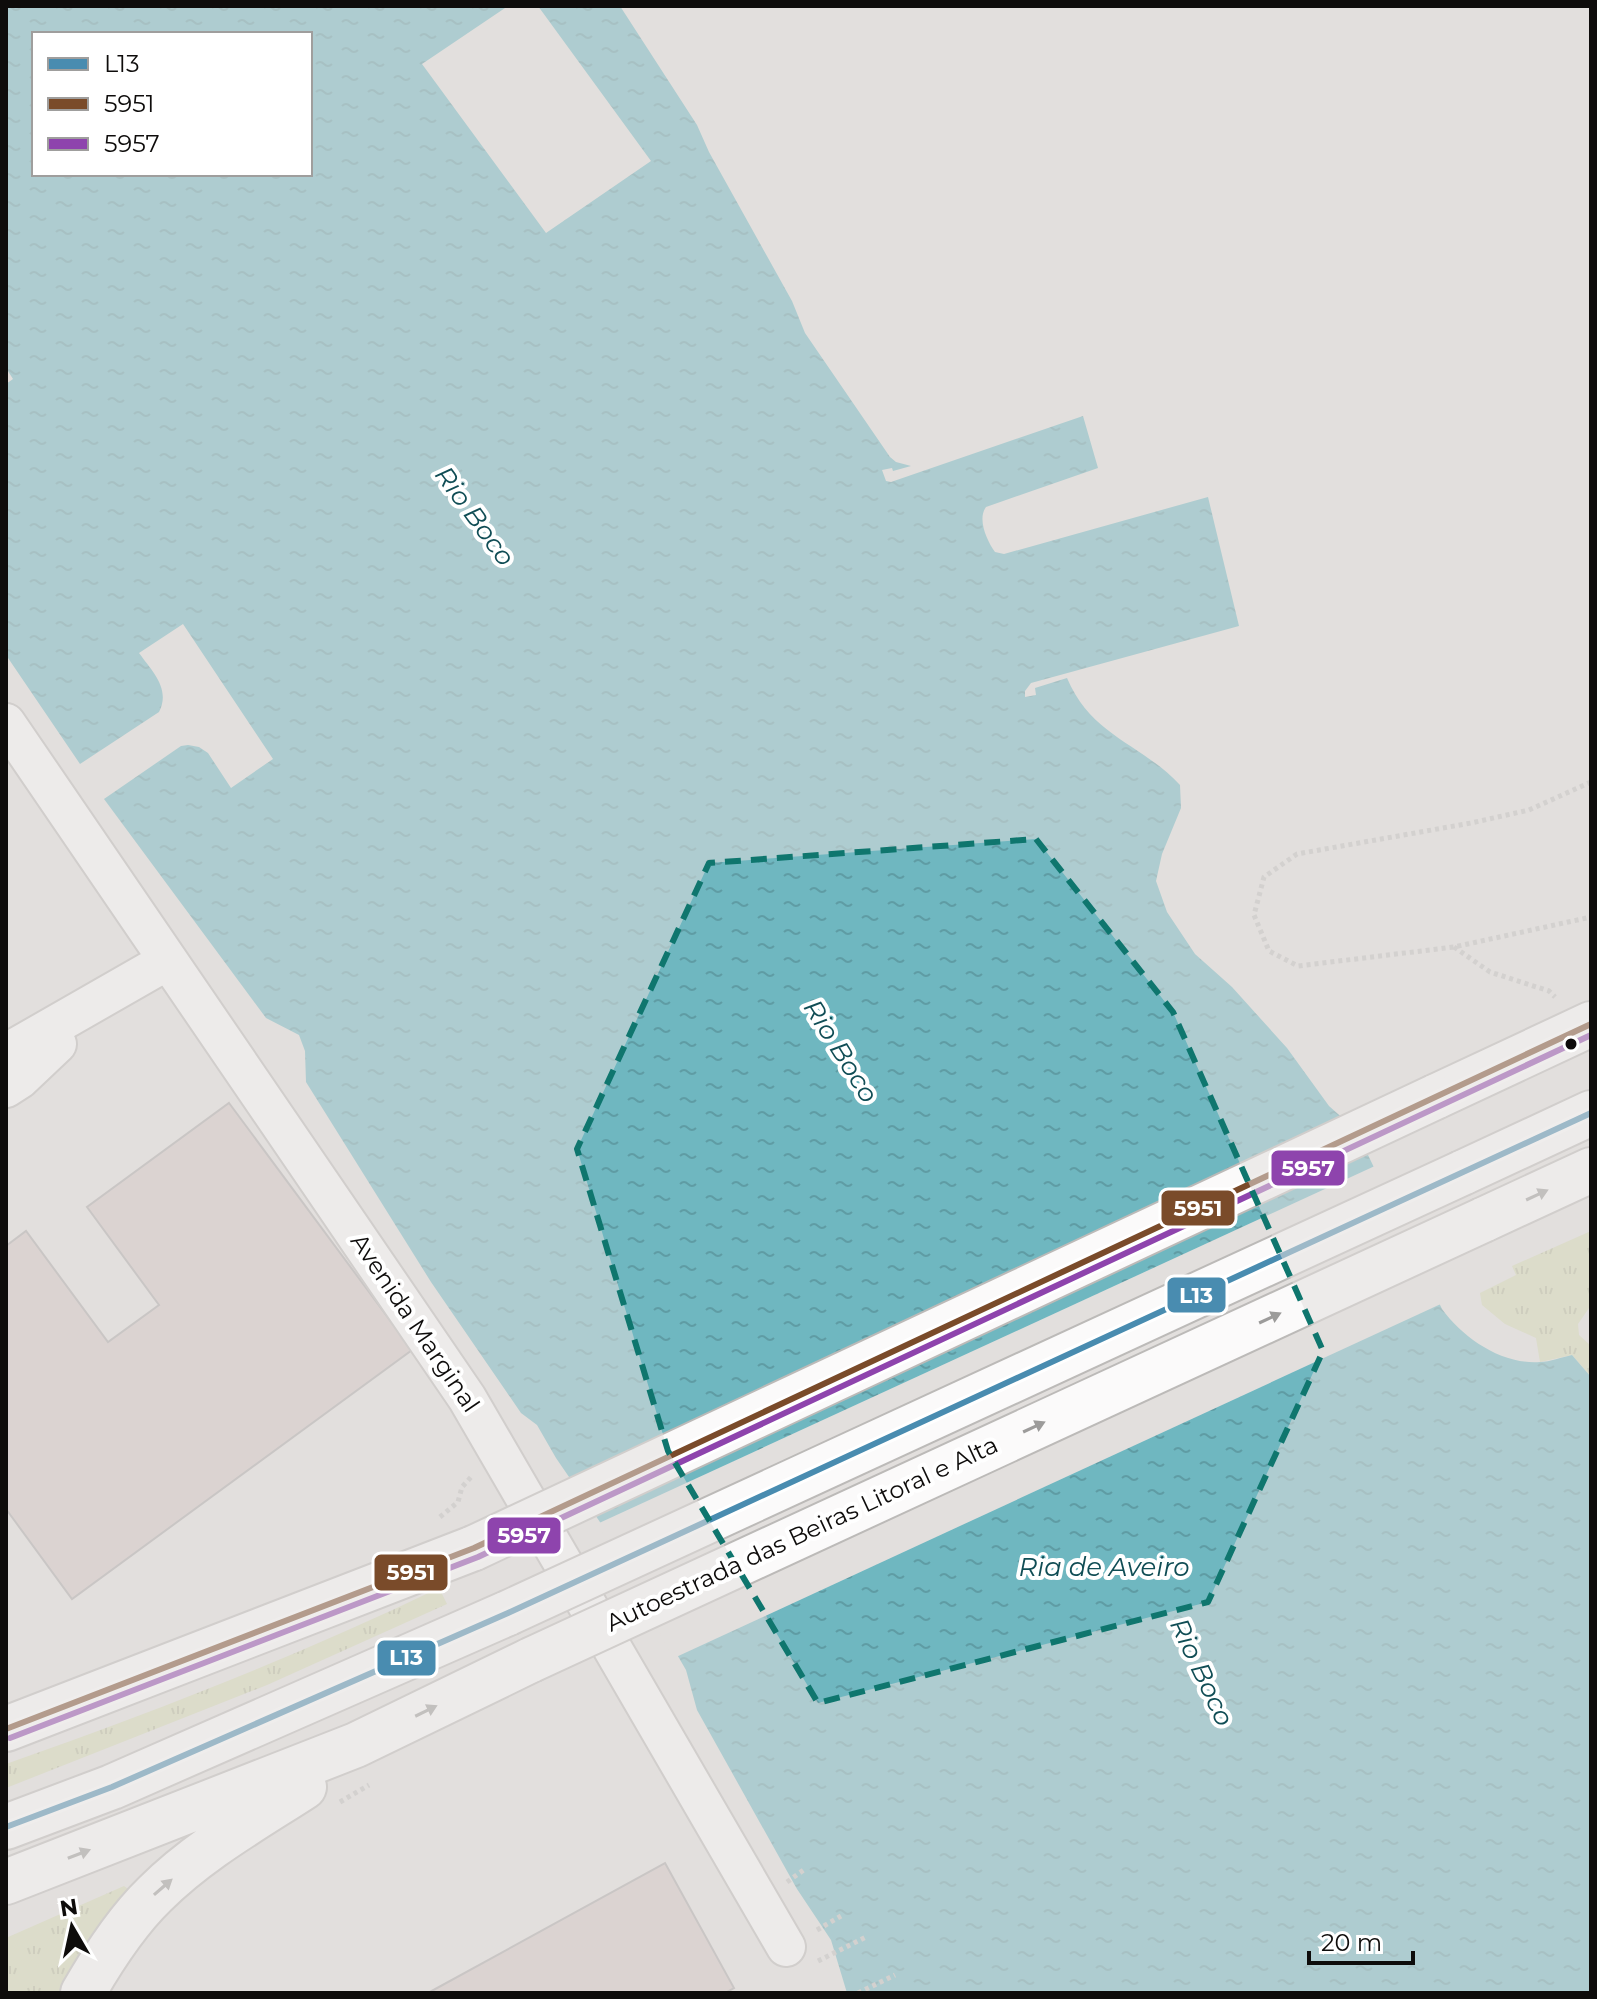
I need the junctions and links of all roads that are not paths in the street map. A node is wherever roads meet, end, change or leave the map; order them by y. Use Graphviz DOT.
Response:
graph roads {
  1 [pos="6,723"];
  2 [pos="167,961"];
  3 [pos="105,998"];
  4 [pos="1585,1027"];
  5 [pos="6,1056"];
  6 [pos="6,1088"];
  7 [pos="1591,1113"];
  8 [pos="1591,1170"];
  9 [pos="6,1729"];
  10 [pos="356,1745"];
  11 [pos="6,1827"];
  12 [pos="6,1882"];
  13 [pos="804,1947"];
  14 [pos="83,1993"];
  1 -- 2 [label="street, Avenida Marginal"];
  2 -- 3 [label="street"];
  2 -- 13 [label="street, Avenida Marginal"];
  3 -- 5 [label="street"];
  3 -- 6 [label="street"];
  4 -- 9 [label="main road, bridge"];
  7 -- 11 [label="main road, bridge"];
  10 -- 8 [label="main road, Autoestrada das Beiras Litoral e Alta, one-way, bridge"];
  12 -- 10 [label="main road, Autoestrada das Beiras Litoral e Alta, one-way"];
  14 -- 10 [label="main road, one-way"];
}
